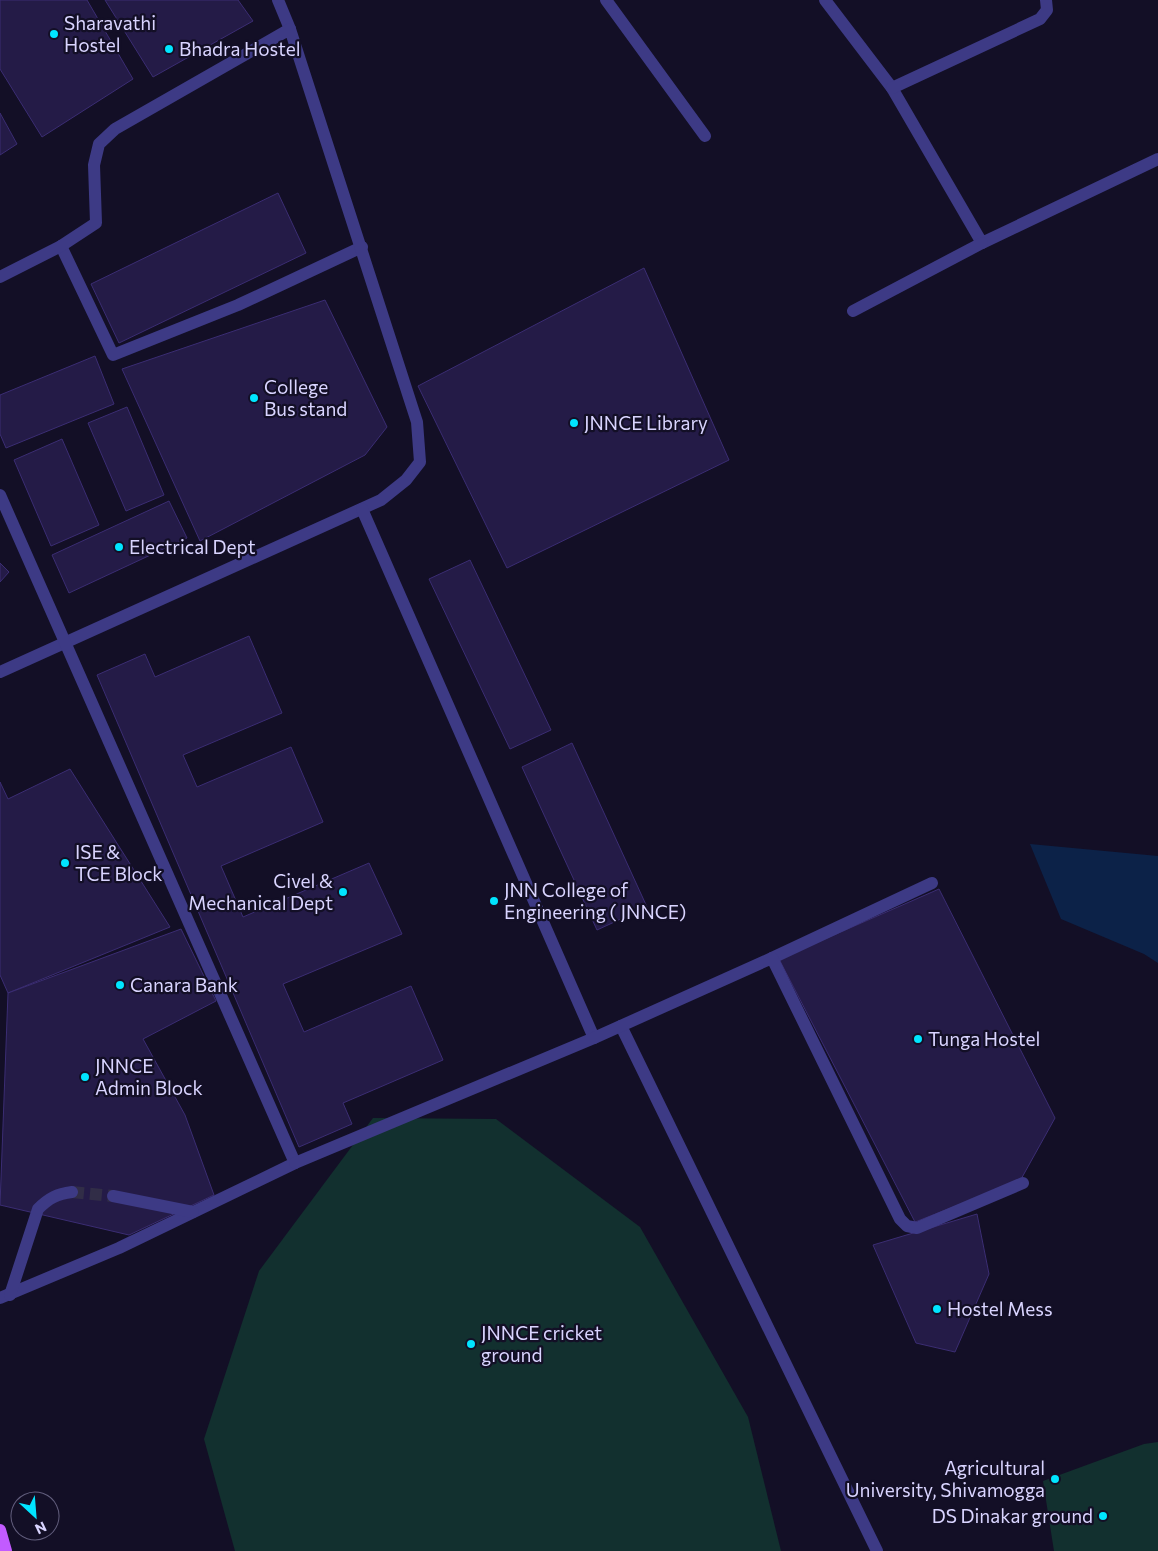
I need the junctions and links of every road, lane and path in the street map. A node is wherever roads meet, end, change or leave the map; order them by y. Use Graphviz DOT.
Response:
graph roads {
  1 [pos="278,0"];
  2 [pos="606,0"];
  3 [pos="824,0"];
  4 [pos="1046,0"];
  5 [pos="290,28"];
  6 [pos="892,88"];
  7 [pos="705,136"];
  8 [pos="1158,159"];
  9 [pos="982,243"];
  10 [pos="61,246"];
  11 [pos="362,247"];
  12 [pos="0,278"];
  13 [pos="853,311"];
  14 [pos="0,495"];
  15 [pos="362,509"];
  16 [pos="64,642"];
  17 [pos="0,672"];
  18 [pos="932,883"];
  19 [pos="772,958"];
  20 [pos="621,1026"];
  21 [pos="594,1038"];
  22 [pos="295,1163"];
  23 [pos="1023,1183"];
  24 [pos="72,1192"];
  25 [pos="114,1196"];
  26 [pos="193,1212"];
  27 [pos="5,1297"];
  28 [pos="0,1530"];
  29 [pos="6,1551"];
  30 [pos="877,1551"];
  1 -- 5 [label="street"];
  2 -- 7 [label="street"];
  3 -- 6 [label="street"];
  4 -- 6 [label="street"];
  5 -- 10 [label="street"];
  5 -- 11 [label="street"];
  6 -- 9 [label="street"];
  8 -- 9 [label="street"];
  9 -- 13 [label="street"];
  10 -- 11 [label="street"];
  10 -- 12 [label="street"];
  11 -- 15 [label="street"];
  14 -- 16 [label="street"];
  15 -- 16 [label="street"];
  15 -- 21 [label="street"];
  16 -- 17 [label="street"];
  16 -- 22 [label="street"];
  18 -- 19 [label="street"];
  19 -- 20 [label="street"];
  19 -- 23 [label="street"];
  20 -- 21 [label="street"];
  20 -- 30 [label="street"];
  21 -- 22 [label="street"];
  22 -- 26 [label="street"];
  24 -- 27 [label="street"];
  25 -- 26 [label="street"];
  26 -- 27 [label="street"];
  28 -- 29 [label="main road"];
}
